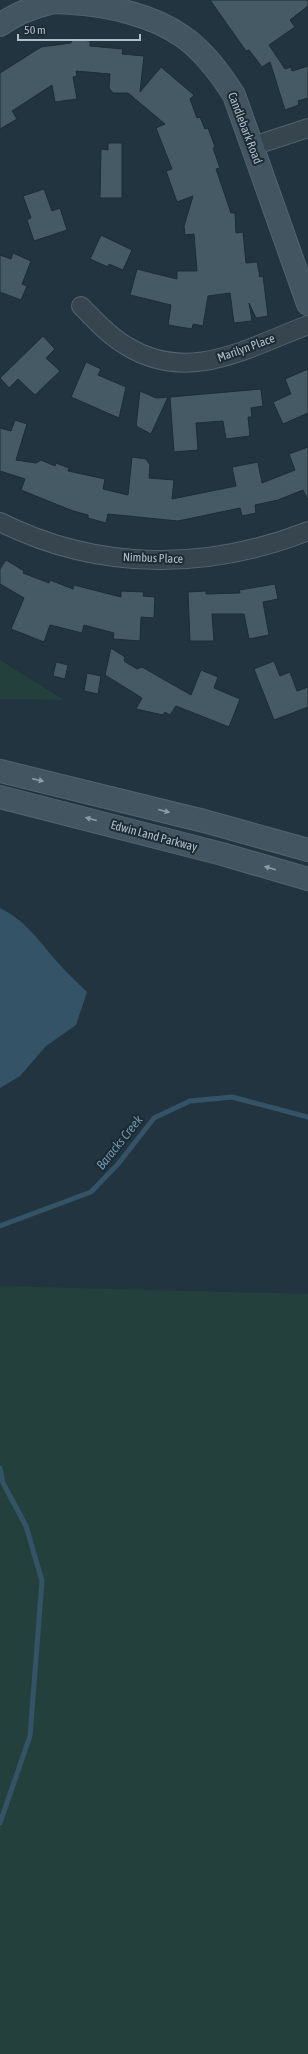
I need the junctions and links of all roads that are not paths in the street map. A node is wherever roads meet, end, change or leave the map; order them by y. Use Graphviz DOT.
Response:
graph roads {
  1 [pos="0,25"];
  2 [pos="308,128"];
  3 [pos="253,146"];
  4 [pos="308,304"];
  5 [pos="81,306"];
  6 [pos="308,325"];
  7 [pos="0,522"];
  8 [pos="308,530"];
  9 [pos="0,770"];
  10 [pos="0,797"];
  11 [pos="308,850"];
  12 [pos="308,878"];
  1 -- 3 [label="main road, Candlebark Road"];
  2 -- 3 [label="street"];
  3 -- 4 [label="main road, Candlebark Road"];
  5 -- 6 [label="street, Marilyn Place"];
  7 -- 8 [label="street, Nimbus Place"];
  9 -- 11 [label="main road, one-way"];
  12 -- 10 [label="main road, Edwin Land Parkway, one-way"];
}
